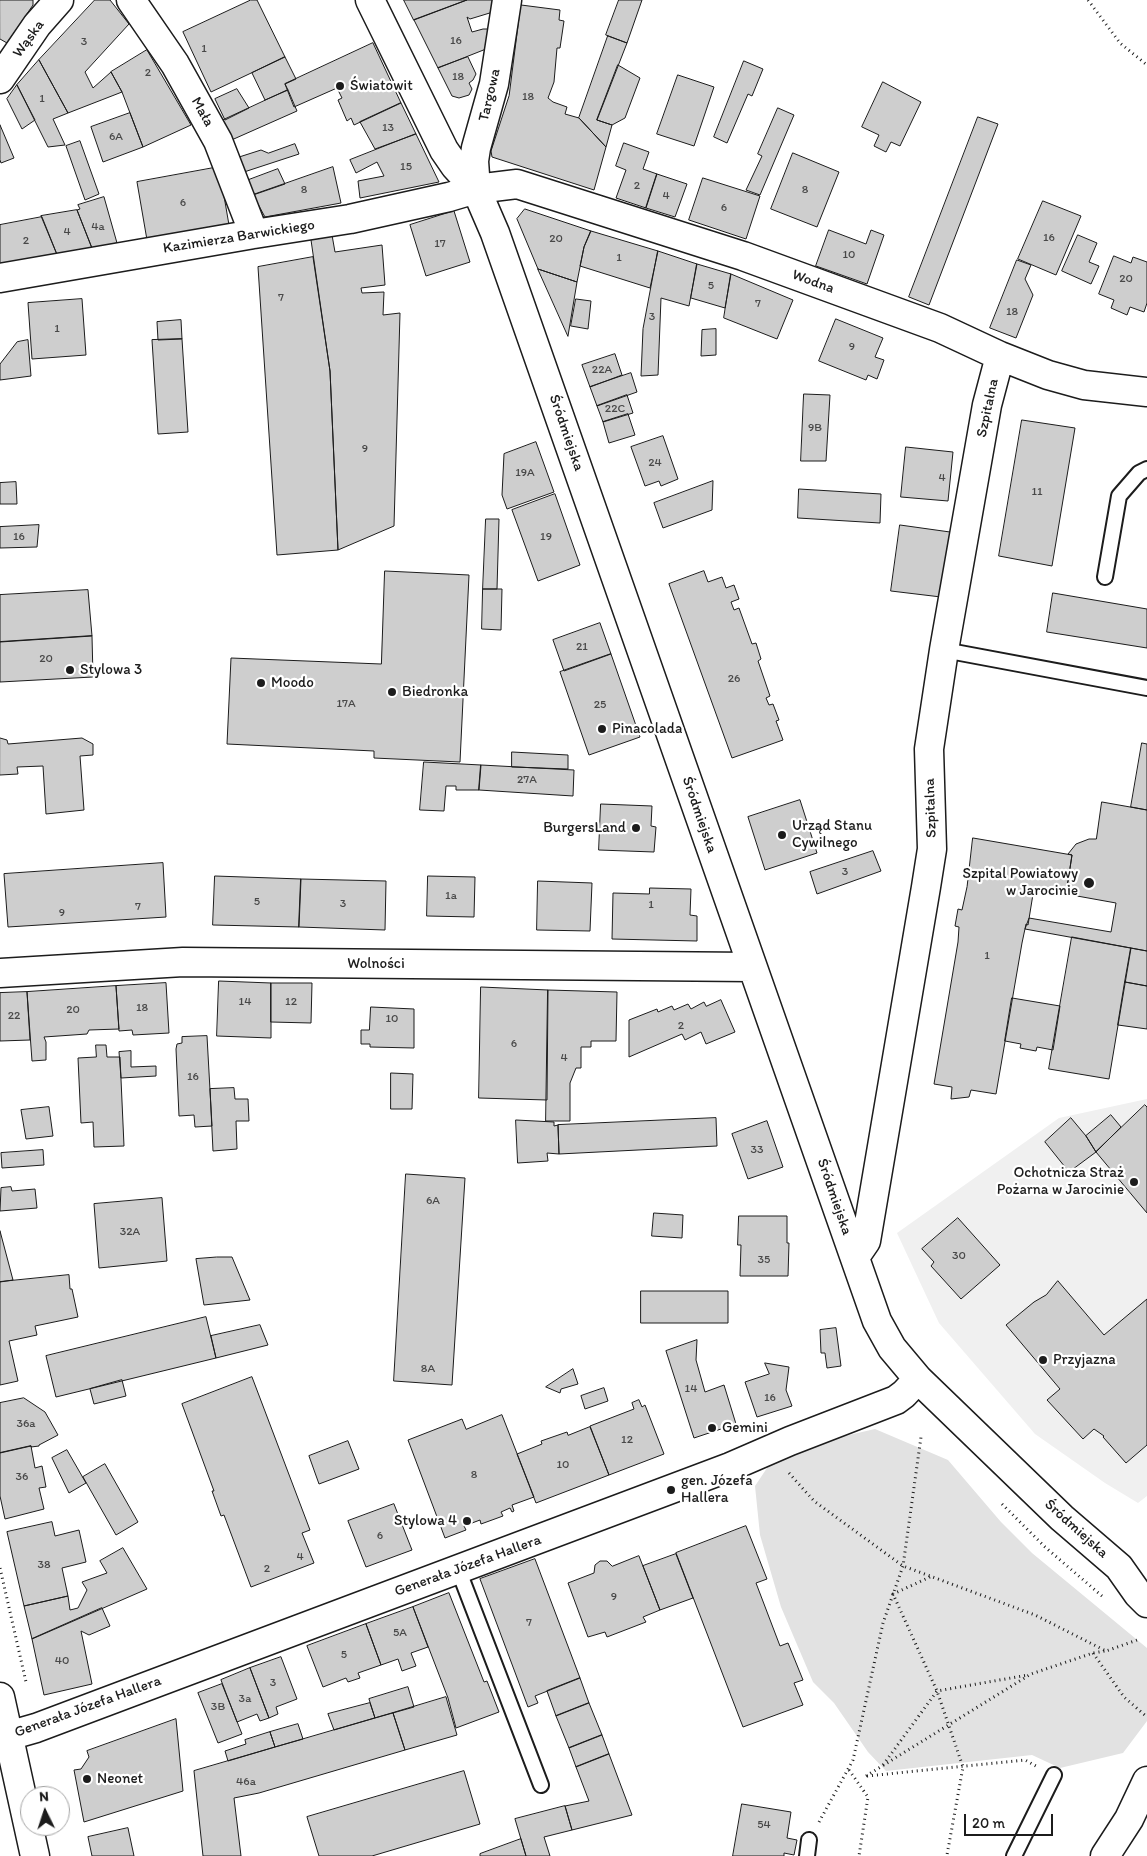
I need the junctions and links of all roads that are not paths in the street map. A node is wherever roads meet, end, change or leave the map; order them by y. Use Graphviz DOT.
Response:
graph roads {
  1 [pos="131,0"];
  2 [pos="370,0"];
  3 [pos="507,0"];
  4 [pos="59,1"];
  5 [pos="0,79"];
  6 [pos="476,190"];
  7 [pos="254,234"];
  8 [pos="0,278"];
  9 [pos="1000,356"];
  10 [pos="1147,392"];
  11 [pos="1147,469"];
  12 [pos="1105,577"];
  13 [pos="944,650"];
  14 [pos="1147,688"];
  15 [pos="752,967"];
  16 [pos="0,973"];
  17 [pos="855,1257"];
  18 [pos="918,1379"];
  19 [pos="1119,1567"];
  20 [pos="458,1570"];
  21 [pos="1147,1573"];
  22 [pos="1147,1603"];
  23 [pos="0,1696"];
  24 [pos="8,1736"];
  25 [pos="1054,1775"];
  26 [pos="1147,1781"];
  27 [pos="541,1785"];
  28 [pos="1138,1812"];
  29 [pos="809,1840"];
  30 [pos="35,1856"];
  31 [pos="807,1856"];
  32 [pos="1014,1856"];
  33 [pos="1104,1856"];
  1 -- 7 [label="street, Mała"];
  2 -- 6 [label="street, Śródmiejska"];
  3 -- 6 [label="street, Targowa"];
  4 -- 5 [label="street, Wąska"];
  6 -- 7 [label="street, Kazimierza Barwickiego"];
  6 -- 9 [label="street, Wodna"];
  6 -- 15 [label="street, Śródmiejska"];
  7 -- 8 [label="street, Kazimierza Barwickiego"];
  9 -- 10 [label="street, Wodna"];
  9 -- 13 [label="street, Szpitalna"];
  11 -- 12 [label="lane"];
  13 -- 14 [label="lane"];
  13 -- 17 [label="street, Szpitalna"];
  15 -- 16 [label="street, Wolności"];
  15 -- 17 [label="street, Śródmiejska"];
  17 -- 18 [label="street, Śródmiejska"];
  18 -- 19 [label="street, Śródmiejska"];
  18 -- 20 [label="street, Generała Józefa Hallera"];
  19 -- 21 [label="street, Śródmiejska"];
  19 -- 22 [label="street, Śródmiejska"];
  20 -- 24 [label="street, Generała Józefa Hallera"];
  20 -- 27 [label="lane"];
  23 -- 24 [label="street"];
  24 -- 30 [label="street"];
  25 -- 32 [label="lane"];
  26 -- 28 [label="street"];
  28 -- 33 [label="street"];
  29 -- 31 [label="lane"];
}
